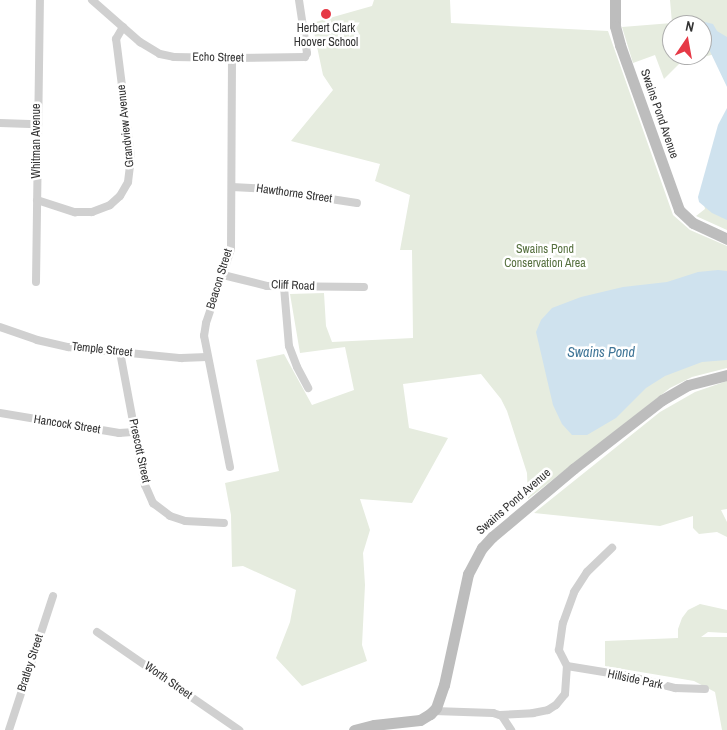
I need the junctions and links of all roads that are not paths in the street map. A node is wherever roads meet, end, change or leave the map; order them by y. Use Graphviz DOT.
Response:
graph roads {
  1 [pos="40,0"];
  2 [pos="92,0"];
  3 [pos="299,0"];
  4 [pos="615,0"];
  5 [pos="123,27"];
  6 [pos="232,58"];
  7 [pos="0,123"];
  8 [pos="37,124"];
  9 [pos="232,187"];
  10 [pos="37,200"];
  11 [pos="357,204"];
  12 [pos="727,239"];
  13 [pos="223,275"];
  14 [pos="36,282"];
  15 [pos="284,287"];
  16 [pos="364,288"];
  17 [pos="0,328"];
  18 [pos="120,352"];
  19 [pos="206,357"];
  20 [pos="727,375"];
  21 [pos="308,388"];
  22 [pos="0,413"];
  23 [pos="135,432"];
  24 [pos="230,467"];
  25 [pos="224,523"];
  26 [pos="612,548"];
  27 [pos="53,596"];
  28 [pos="97,632"];
  29 [pos="566,666"];
  30 [pos="705,689"];
  31 [pos="434,711"];
  32 [pos="500,715"];
  33 [pos="8,730"];
  34 [pos="239,730"];
  35 [pos="354,730"];
  36 [pos="511,730"];
  1 -- 8 [label="street, Whitman Avenue"];
  2 -- 5 [label="street, Echo Street"];
  3 -- 6 [label="street, Echo Street"];
  4 -- 12 [label="street, Swains Pond Avenue"];
  5 -- 6 [label="street, Echo Street"];
  5 -- 10 [label="street, Grandview Avenue"];
  6 -- 9 [label="street, Beacon Street"];
  7 -- 8 [label="street"];
  8 -- 10 [label="street, Whitman Avenue"];
  9 -- 11 [label="street, Hawthorne Street"];
  9 -- 13 [label="street, Beacon Street"];
  10 -- 14 [label="street, Whitman Avenue"];
  13 -- 15 [label="street, Cliff Road"];
  13 -- 19 [label="street, Beacon Street"];
  15 -- 16 [label="street, Cliff Road"];
  15 -- 21 [label="street"];
  17 -- 18 [label="street, Temple Street"];
  18 -- 19 [label="street, Temple Street"];
  18 -- 23 [label="street, Prescott Street"];
  19 -- 24 [label="street, Beacon Street"];
  20 -- 31 [label="street, Swains Pond Avenue"];
  22 -- 23 [label="street, Hancock Street"];
  23 -- 25 [label="street, Prescott Street"];
  26 -- 29 [label="street"];
  27 -- 33 [label="street, Bratley Street"];
  28 -- 34 [label="street, Worth Street"];
  29 -- 30 [label="street, Hillside Park"];
  29 -- 32 [label="street"];
  31 -- 32 [label="street"];
  31 -- 35 [label="street"];
  32 -- 36 [label="street"];
}
